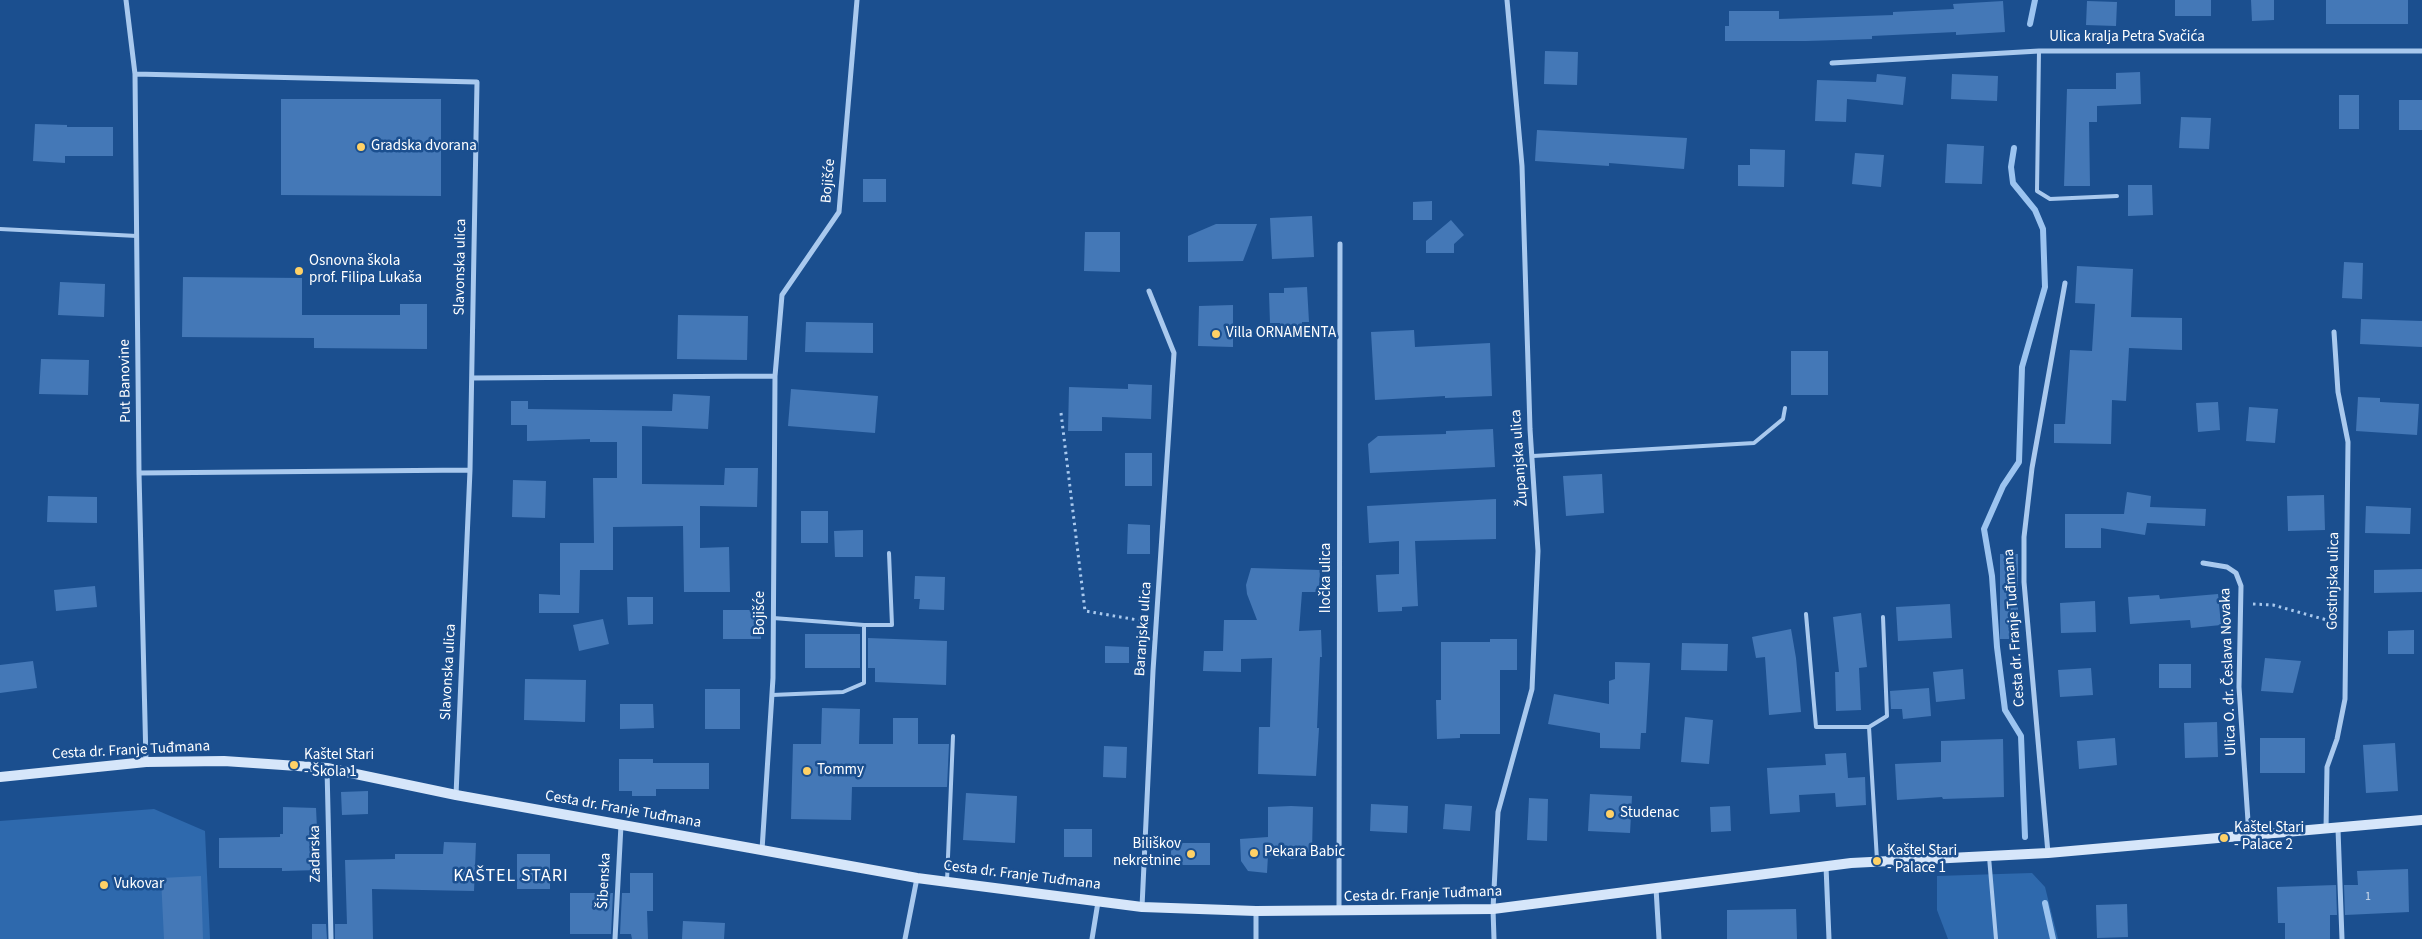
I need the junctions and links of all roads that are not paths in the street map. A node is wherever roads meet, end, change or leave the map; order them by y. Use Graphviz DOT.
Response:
graph roads {
  1 [pos="126,0"];
  2 [pos="857,0"];
  3 [pos="1507,0"];
  4 [pos="2039,51"];
  5 [pos="2422,51"];
  6 [pos="1832,62"];
  7 [pos="135,74"];
  8 [pos="2117,196"];
  9 [pos="0,229"];
  10 [pos="137,236"];
  11 [pos="1340,244"];
  12 [pos="2065,283"];
  13 [pos="1149,291"];
  14 [pos="2334,332"];
  15 [pos="775,376"];
  16 [pos="472,378"];
  17 [pos="1785,408"];
  18 [pos="1533,456"];
  19 [pos="470,470"];
  20 [pos="139,473"];
  21 [pos="889,553"];
  22 [pos="2203,564"];
  23 [pos="1806,614"];
  24 [pos="1883,617"];
  25 [pos="773,618"];
  26 [pos="864,625"];
  27 [pos="772,695"];
  28 [pos="1868,727"];
  29 [pos="953,736"];
  30 [pos="146,762"];
  31 [pos="327,768"];
  32 [pos="0,777"];
  33 [pos="456,795"];
  34 [pos="2422,820"];
  35 [pos="621,825"];
  36 [pos="2338,829"];
  37 [pos="2326,830"];
  38 [pos="2249,836"];
  39 [pos="762,850"];
  40 [pos="2048,853"];
  41 [pos="1988,856"];
  42 [pos="1877,861"];
  43 [pos="1826,866"];
  44 [pos="917,878"];
  45 [pos="947,882"];
  46 [pos="1656,888"];
  47 [pos="1098,901"];
  48 [pos="1142,907"];
  49 [pos="1493,909"];
  50 [pos="1256,911"];
  51 [pos="1340,912"];
  52 [pos="331,939"];
  53 [pos="615,939"];
  54 [pos="905,939"];
  55 [pos="1092,939"];
  56 [pos="1256,939"];
  57 [pos="1494,939"];
  58 [pos="1659,939"];
  59 [pos="1829,939"];
  60 [pos="1996,939"];
  61 [pos="2342,939"];
  1 -- 7 [label="street, Put Banovine"];
  2 -- 15 [label="street, Bojišće"];
  3 -- 18 [label="street, Županjska ulica"];
  4 -- 5 [label="street, Ulica kralja Petra Svačića"];
  4 -- 6 [label="street, Ulica kralja Petra Svačića"];
  4 -- 8 [label="lane"];
  7 -- 10 [label="street, Put Banovine"];
  7 -- 16 [label="street, Slavonska ulica"];
  9 -- 10 [label="lane"];
  10 -- 20 [label="street, Put Banovine"];
  11 -- 51 [label="street, Iločka ulica"];
  12 -- 40 [label="street, Cesta dr. Franje Tuđmana"];
  13 -- 48 [label="street, Baranjska ulica"];
  14 -- 37 [label="street, Gostinjska ulica"];
  15 -- 16 [label="street"];
  15 -- 25 [label="street, Bojišće"];
  16 -- 19 [label="street, Slavonska ulica"];
  17 -- 18 [label="lane"];
  18 -- 49 [label="street, Županjska ulica"];
  19 -- 20 [label="street"];
  19 -- 33 [label="street, Slavonska ulica"];
  20 -- 30 [label="street, Put Banovine"];
  21 -- 26 [label="lane"];
  22 -- 38 [label="street, Ulica O. dr. Česlava Novaka"];
  23 -- 28 [label="lane"];
  24 -- 28 [label="lane"];
  25 -- 26 [label="lane"];
  25 -- 27 [label="street, Bojišće"];
  26 -- 27 [label="lane"];
  27 -- 39 [label="street, Bojišće"];
  28 -- 42 [label="lane"];
  29 -- 45 [label="lane"];
  30 -- 31 [label="main road, Cesta dr. Franje Tuđmana"];
  30 -- 32 [label="main road, Cesta dr. Franje Tuđmana"];
  31 -- 33 [label="main road, Cesta dr. Franje Tuđmana"];
  31 -- 52 [label="street, Zadarska"];
  33 -- 35 [label="main road, Cesta dr. Franje Tuđmana"];
  34 -- 36 [label="main road, Cesta dr. Franje Tuđmana"];
  35 -- 39 [label="main road, Cesta dr. Franje Tuđmana"];
  35 -- 53 [label="street, Šibenska"];
  36 -- 37 [label="main road, Cesta dr. Franje Tuđmana"];
  36 -- 61 [label="street"];
  37 -- 38 [label="main road, Cesta dr. Franje Tuđmana"];
  38 -- 40 [label="main road, Cesta dr. Franje Tuđmana"];
  39 -- 44 [label="main road, Cesta dr. Franje Tuđmana"];
  40 -- 41 [label="main road, Cesta dr. Franje Tuđmana"];
  41 -- 42 [label="main road, Cesta dr. Franje Tuđmana"];
  41 -- 60 [label="lane"];
  42 -- 43 [label="main road, Cesta dr. Franje Tuđmana"];
  43 -- 46 [label="main road, Cesta dr. Franje Tuđmana"];
  43 -- 59 [label="street"];
  44 -- 45 [label="main road, Cesta dr. Franje Tuđmana"];
  44 -- 54 [label="street"];
  45 -- 47 [label="main road, Cesta dr. Franje Tuđmana"];
  46 -- 49 [label="main road, Cesta dr. Franje Tuđmana"];
  46 -- 58 [label="street"];
  47 -- 48 [label="main road, Cesta dr. Franje Tuđmana"];
  47 -- 55 [label="street"];
  48 -- 50 [label="main road, Cesta dr. Franje Tuđmana"];
  49 -- 51 [label="main road, Cesta dr. Franje Tuđmana"];
  49 -- 57 [label="street, Županjska ulica"];
  50 -- 51 [label="main road, Cesta dr. Franje Tuđmana"];
  50 -- 56 [label="street"];
}
